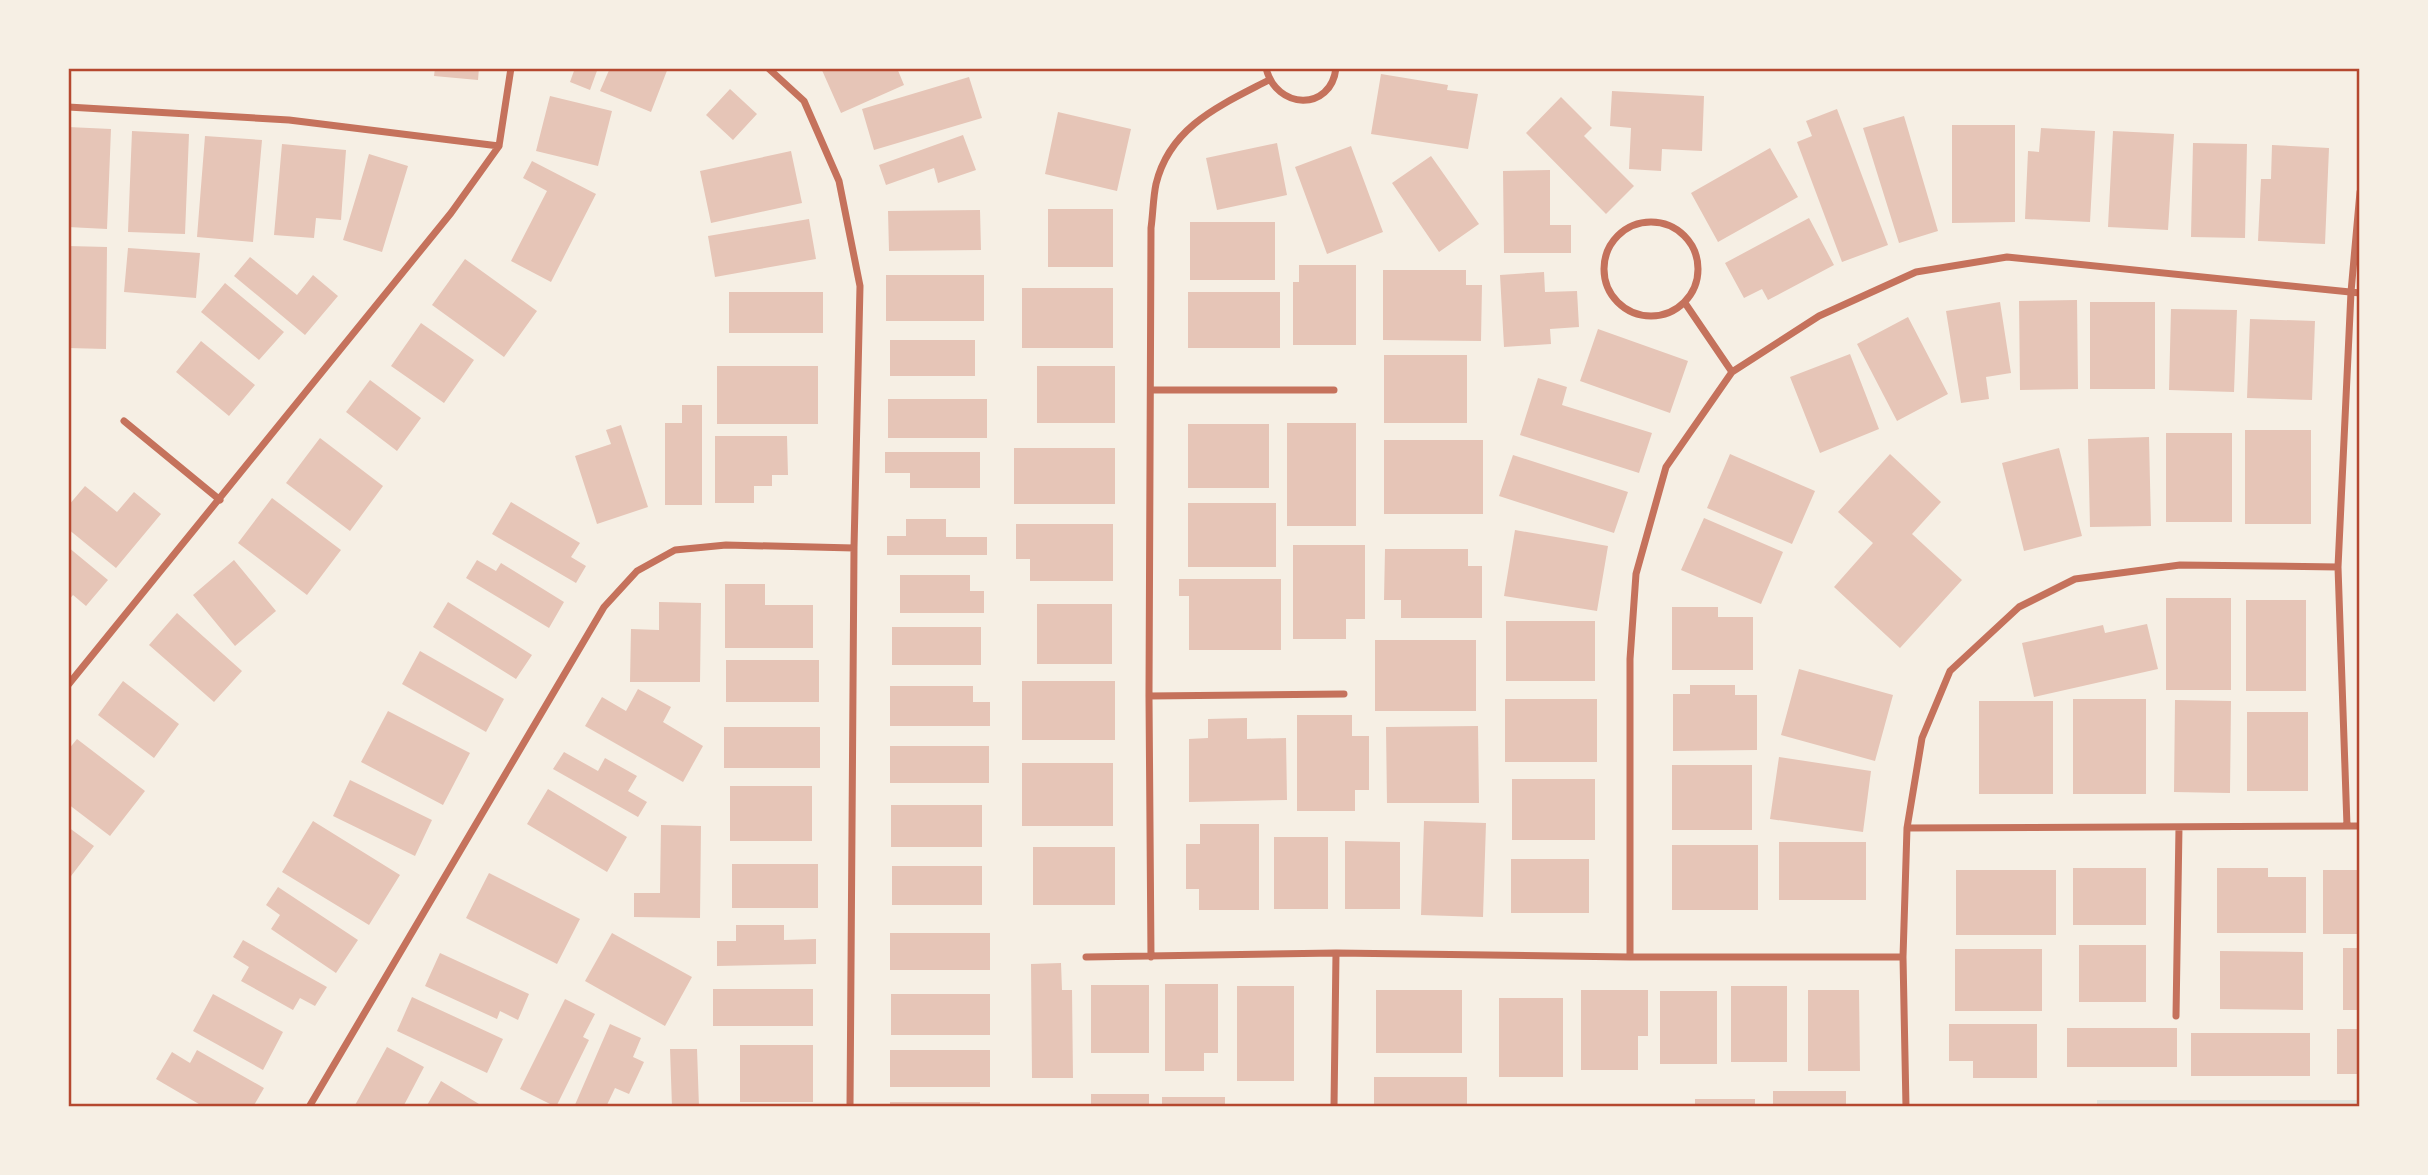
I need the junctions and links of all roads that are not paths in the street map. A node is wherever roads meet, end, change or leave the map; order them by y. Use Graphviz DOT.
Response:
graph roads {
  1 [pos="511,68"];
  2 [pos="768,68"];
  3 [pos="1266,68"];
  4 [pos="1336,68"];
  5 [pos="1269,80"];
  6 [pos="68,107"];
  7 [pos="499,146"];
  8 [pos="2360,192"];
  9 [pos="2356,292"];
  10 [pos="1685,303"];
  11 [pos="1732,372"];
  12 [pos="1151,390"];
  13 [pos="1335,390"];
  14 [pos="124,421"];
  15 [pos="220,500"];
  16 [pos="853,548"];
  17 [pos="2338,567"];
  18 [pos="68,685"];
  19 [pos="1343,694"];
  20 [pos="1149,696"];
  21 [pos="2360,826"];
  22 [pos="2179,827"];
  23 [pos="2347,827"];
  24 [pos="1907,828"];
  25 [pos="1336,953"];
  26 [pos="1086,957"];
  27 [pos="1151,957"];
  28 [pos="1630,957"];
  29 [pos="1903,957"];
  30 [pos="2176,1016"];
  31 [pos="309,1107"];
  32 [pos="850,1107"];
  33 [pos="1334,1107"];
  34 [pos="1906,1107"];
  1 -- 7 [label="street"];
  2 -- 16 [label="street"];
  3 -- 5 [label="street"];
  4 -- 5 [label="street"];
  5 -- 12 [label="street"];
  6 -- 7 [label="street"];
  7 -- 15 [label="street"];
  8 -- 9 [label="street"];
  9 -- 11 [label="street"];
  9 -- 17 [label="street"];
  10 -- 10 [label="street"];
  10 -- 11 [label="street"];
  11 -- 28 [label="street"];
  12 -- 13 [label="street"];
  12 -- 20 [label="street"];
  14 -- 15 [label="street"];
  15 -- 18 [label="street"];
  16 -- 31 [label="street"];
  16 -- 32 [label="street"];
  17 -- 23 [label="street"];
  17 -- 24 [label="street"];
  19 -- 20 [label="street"];
  20 -- 27 [label="street"];
  21 -- 23 [label="street"];
  22 -- 23 [label="street"];
  22 -- 24 [label="street"];
  22 -- 30 [label="street"];
  24 -- 29 [label="street"];
  25 -- 27 [label="street"];
  25 -- 28 [label="street"];
  25 -- 33 [label="street"];
  26 -- 27 [label="street"];
  28 -- 29 [label="street"];
  29 -- 34 [label="street"];
}
